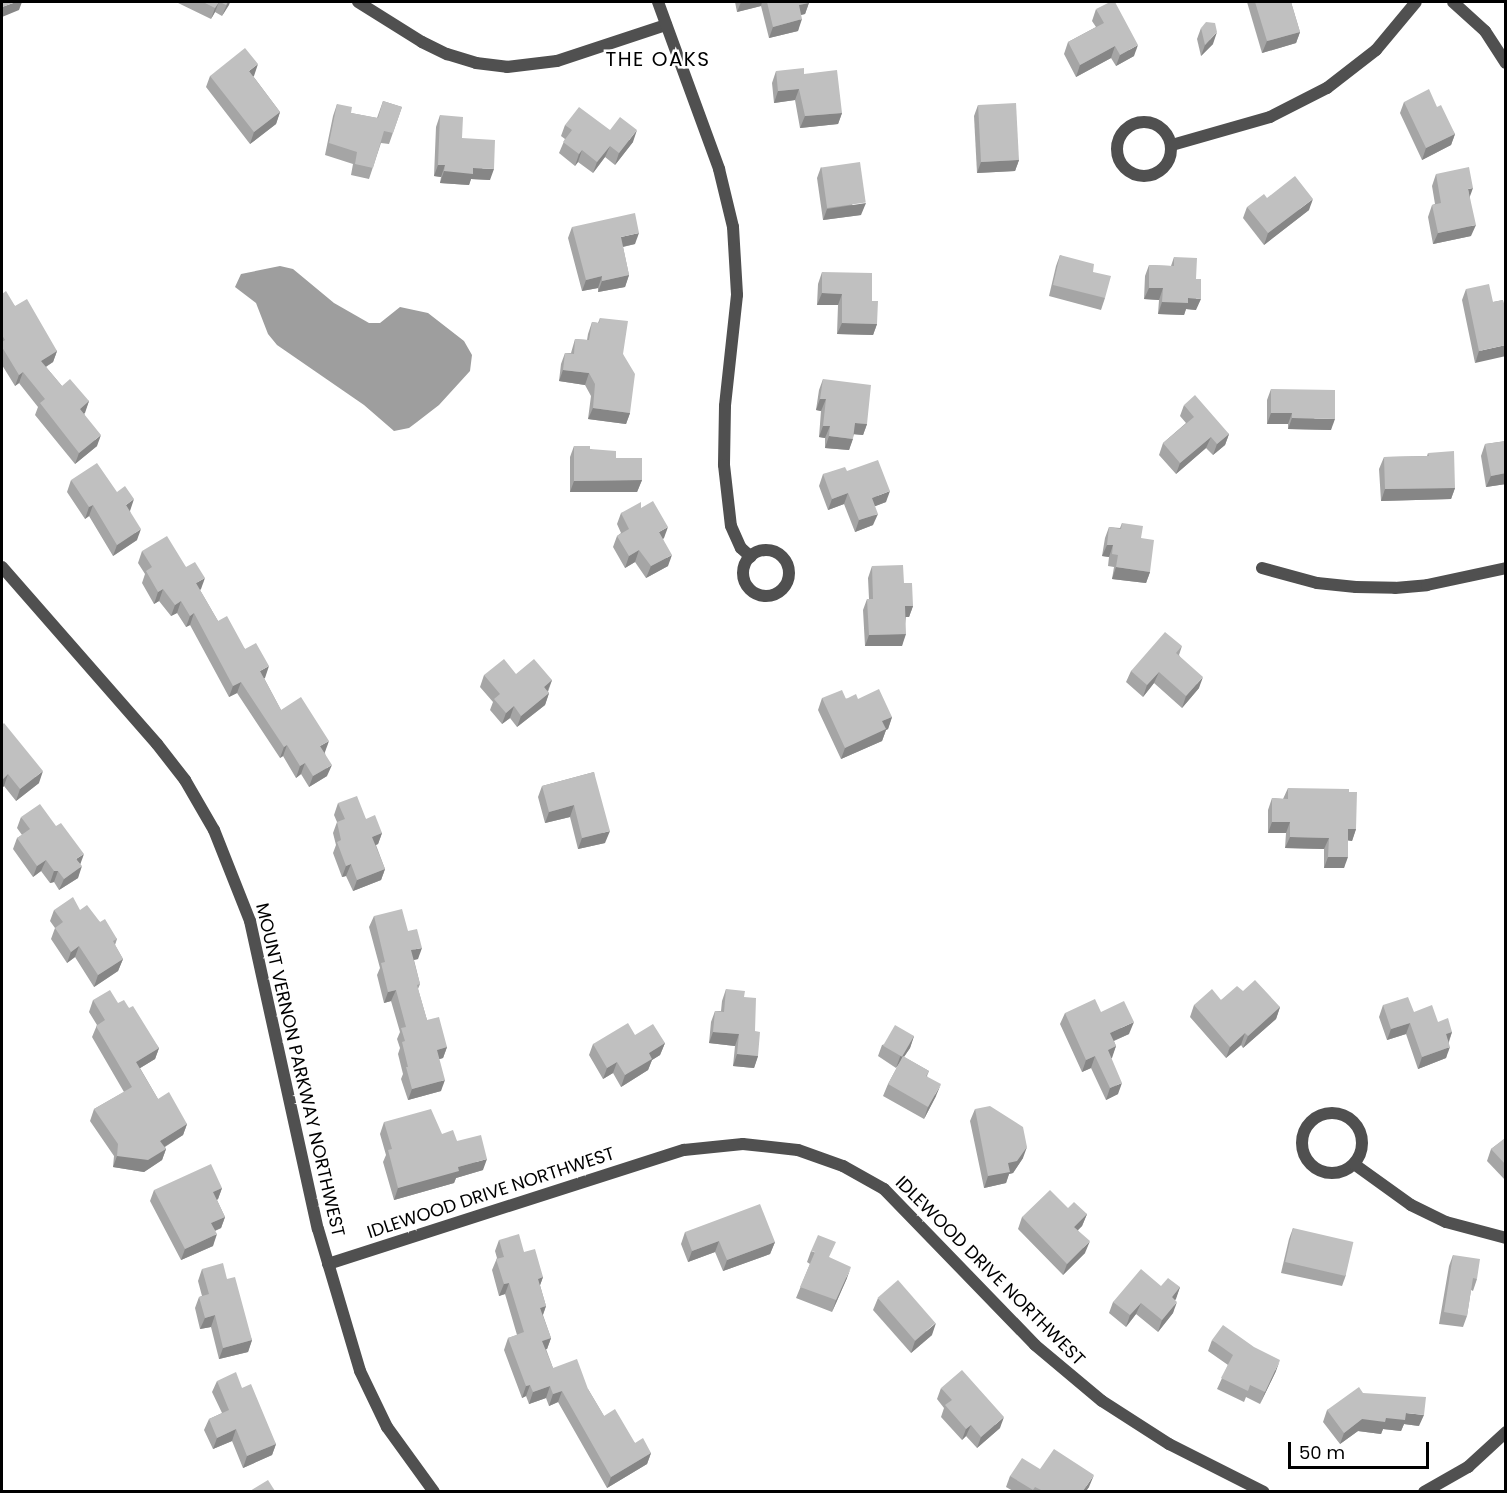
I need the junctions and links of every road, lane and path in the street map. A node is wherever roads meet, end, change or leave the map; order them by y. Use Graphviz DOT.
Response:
graph roads {
  1 [pos="358,2"];
  2 [pos="658,2"];
  3 [pos="1416,2"];
  4 [pos="1454,2"];
  5 [pos="666,25"];
  6 [pos="1506,63"];
  7 [pos="1172,145"];
  8 [pos="751,557"];
  9 [pos="2,567"];
  10 [pos="1262,568"];
  11 [pos="1506,568"];
  12 [pos="1354,1164"];
  13 [pos="1506,1238"];
  14 [pos="328,1264"];
  15 [pos="1506,1432"];
  16 [pos="434,1491"];
  17 [pos="1264,1491"];
  18 [pos="1424,1491"];
  1 -- 5 [label="street"];
  2 -- 5 [label="street"];
  3 -- 7 [label="street"];
  4 -- 6 [label="street"];
  5 -- 8 [label="street"];
  7 -- 7 [label="street"];
  9 -- 14 [label="street, MOUNT VERNON PARKWAY NORTHWEST"];
  10 -- 11 [label="street"];
  12 -- 12 [label="street"];
  12 -- 13 [label="street"];
  14 -- 16 [label="street, MOUNT VERNON PARKWAY NORTHWEST"];
  14 -- 17 [label="street, IDLEWOOD DRIVE NORTHWEST"];
  15 -- 18 [label="street"];
}
